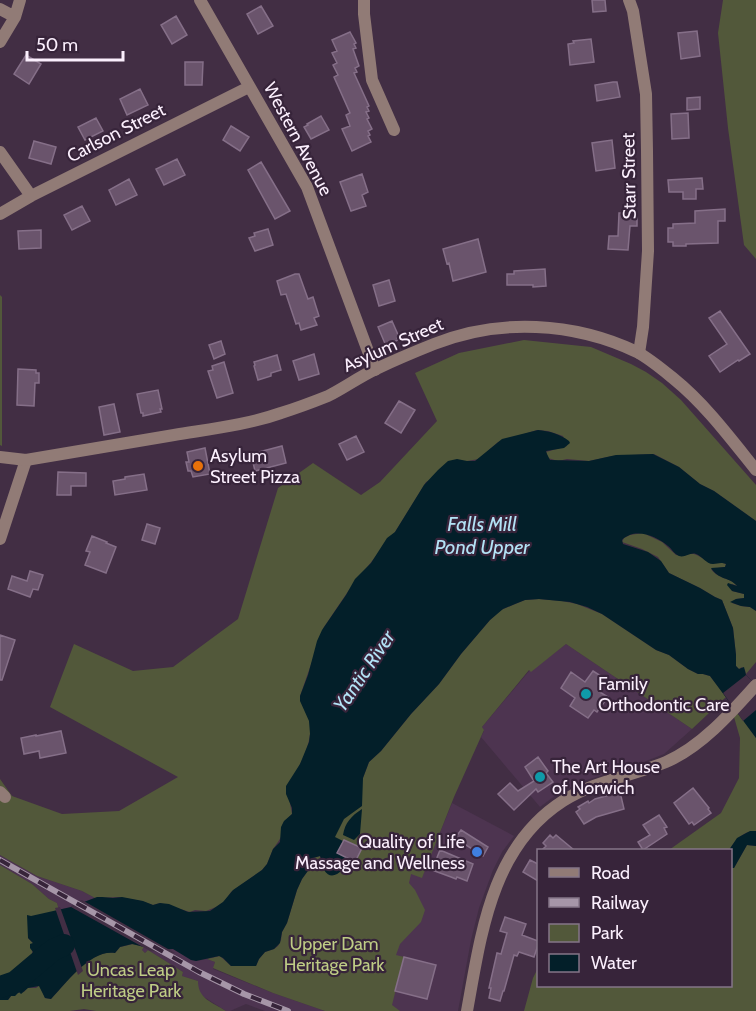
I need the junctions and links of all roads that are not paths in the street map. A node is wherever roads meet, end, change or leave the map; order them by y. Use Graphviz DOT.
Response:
graph roads {
  1 [pos="20,0"];
  2 [pos="200,0"];
  3 [pos="364,0"];
  4 [pos="628,0"];
  5 [pos="0,9"];
  6 [pos="15,17"];
  7 [pos="0,42"];
  8 [pos="249,87"];
  9 [pos="394,130"];
  10 [pos="0,152"];
  11 [pos="31,196"];
  12 [pos="0,214"];
  13 [pos="639,353"];
  14 [pos="375,370"];
  15 [pos="0,457"];
  16 [pos="26,460"];
  17 [pos="756,470"];
  18 [pos="0,539"];
  19 [pos="756,685"];
  20 [pos="467,1011"];
  1 -- 6 [label="street"];
  2 -- 8 [label="street, Western Avenue"];
  3 -- 9 [label="street"];
  4 -- 13 [label="street, Starr Street"];
  5 -- 6 [label="street"];
  6 -- 7 [label="street"];
  8 -- 11 [label="street, Carlson Street"];
  8 -- 14 [label="street, Western Avenue"];
  10 -- 11 [label="street"];
  11 -- 12 [label="street, Carlson Street"];
  13 -- 14 [label="street, Asylum Street"];
  13 -- 17 [label="street, Asylum Street"];
  14 -- 16 [label="street, Asylum Street"];
  15 -- 16 [label="street, Asylum Street"];
  16 -- 18 [label="street"];
  19 -- 20 [label="street"];
}
